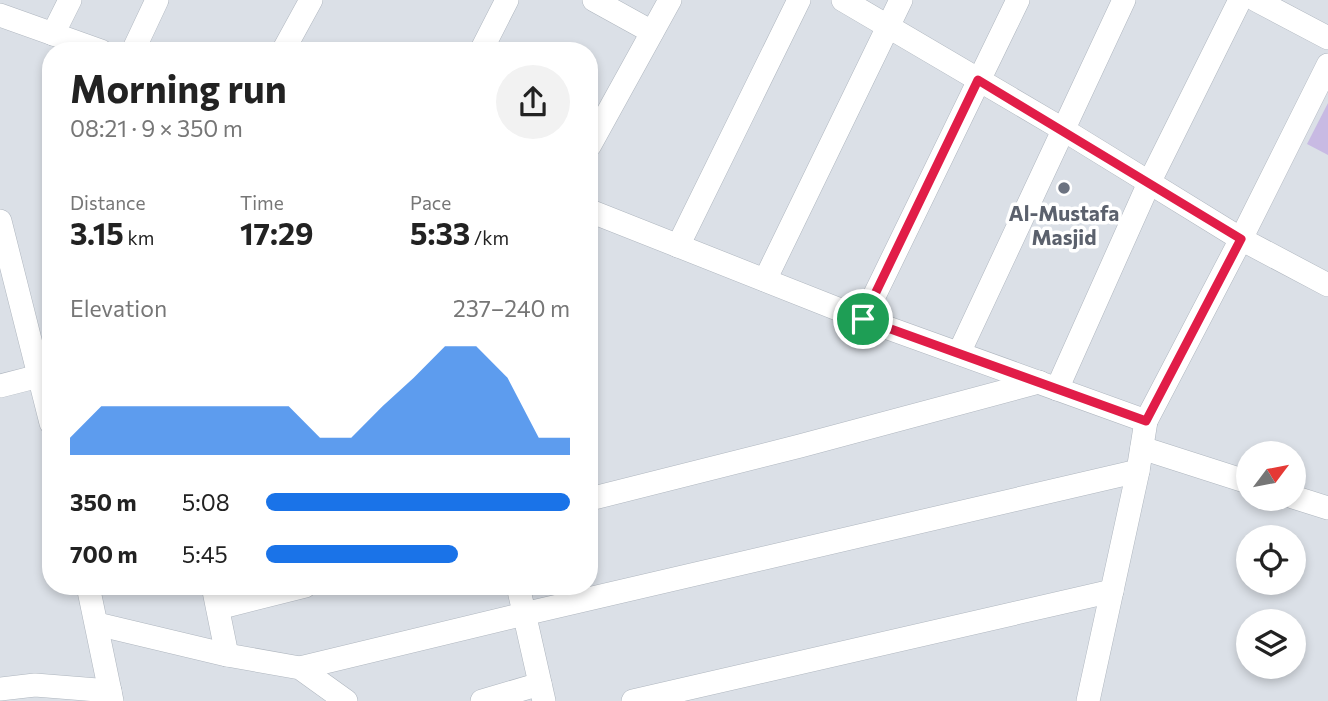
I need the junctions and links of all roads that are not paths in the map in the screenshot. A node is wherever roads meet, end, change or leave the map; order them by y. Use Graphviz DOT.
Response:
graph roads {
  1 [pos="70,0"];
  2 [pos="158,0"];
  3 [pos="311,0"];
  4 [pos="507,0"];
  5 [pos="594,0"];
  6 [pos="670,0"];
  7 [pos="799,0"];
  8 [pos="843,0"];
  9 [pos="901,0"];
  10 [pos="1018,0"];
  11 [pos="1124,0"];
  12 [pos="1240,0"];
  13 [pos="1256,0"];
  14 [pos="1280,6"];
  15 [pos="0,16"];
  16 [pos="888,27"];
  17 [pos="652,32"];
  18 [pos="53,34"];
  19 [pos="1328,38"];
  20 [pos="74,42"];
  21 [pos="137,42"];
  22 [pos="288,42"];
  23 [pos="486,42"];
  24 [pos="1328,65"];
  25 [pos="978,80"];
  26 [pos="598,130"];
  27 [pos="1064,130"];
  28 [pos="1149,183"];
  29 [pos="598,214"];
  30 [pos="0,221"];
  31 [pos="1241,239"];
  32 [pos="678,246"];
  33 [pos="765,280"];
  34 [pos="1328,285"];
  35 [pos="863,319"];
  36 [pos="959,353"];
  37 [pos="39,376"];
  38 [pos="0,386"];
  39 [pos="1048,386"];
  40 [pos="42,388"];
  41 [pos="1146,421"];
  42 [pos="1140,459"];
  43 [pos="1236,479"];
  44 [pos="598,497"];
  45 [pos="1306,501"];
  46 [pos="1328,508"];
  47 [pos="1112,592"];
  48 [pos="90,595"];
  49 [pos="520,595"];
  50 [pos="215,597"];
  51 [pos="524,614"];
  52 [pos="97,624"];
  53 [pos="227,655"];
  54 [pos="300,668"];
  55 [pos="0,689"];
  56 [pos="542,692"];
  57 [pos="111,696"];
  58 [pos="346,701"];
  59 [pos="482,701"];
  60 [pos="633,701"];
  61 [pos="1088,701"];
  1 -- 18 [label="street"];
  2 -- 21 [label="street"];
  3 -- 22 [label="street"];
  4 -- 23 [label="street"];
  5 -- 17 [label="street"];
  6 -- 17 [label="street"];
  7 -- 32 [label="street"];
  8 -- 16 [label="street"];
  9 -- 16 [label="street"];
  10 -- 25 [label="street"];
  11 -- 27 [label="street"];
  12 -- 28 [label="street"];
  13 -- 14 [label="street"];
  14 -- 19 [label="street"];
  15 -- 18 [label="street"];
  16 -- 25 [label="street"];
  16 -- 33 [label="street"];
  17 -- 26 [label="street"];
  18 -- 20 [label="street"];
  24 -- 31 [label="street"];
  25 -- 27 [label="street"];
  25 -- 35 [label="street"];
  27 -- 28 [label="street"];
  27 -- 36 [label="street"];
  28 -- 31 [label="street"];
  28 -- 39 [label="street"];
  29 -- 32 [label="street"];
  30 -- 37 [label="street"];
  31 -- 34 [label="street"];
  31 -- 41 [label="street"];
  32 -- 33 [label="street"];
  33 -- 35 [label="street"];
  35 -- 36 [label="street"];
  36 -- 39 [label="street"];
  37 -- 38 [label="street"];
  37 -- 40 [label="street"];
  39 -- 41 [label="street"];
  39 -- 44 [label="street"];
  41 -- 42 [label="street"];
  42 -- 43 [label="street"];
  42 -- 47 [label="street"];
  42 -- 51 [label="street"];
  45 -- 46 [label="street"];
  47 -- 60 [label="street"];
  47 -- 61 [label="street"];
  48 -- 52 [label="street"];
  49 -- 51 [label="street"];
  50 -- 53 [label="street"];
  51 -- 54 [label="street"];
  51 -- 56 [label="street"];
  52 -- 53 [label="street"];
  52 -- 57 [label="street"];
  53 -- 54 [label="street"];
  54 -- 58 [label="street"];
  55 -- 57 [label="street"];
  56 -- 59 [label="street"];
}
